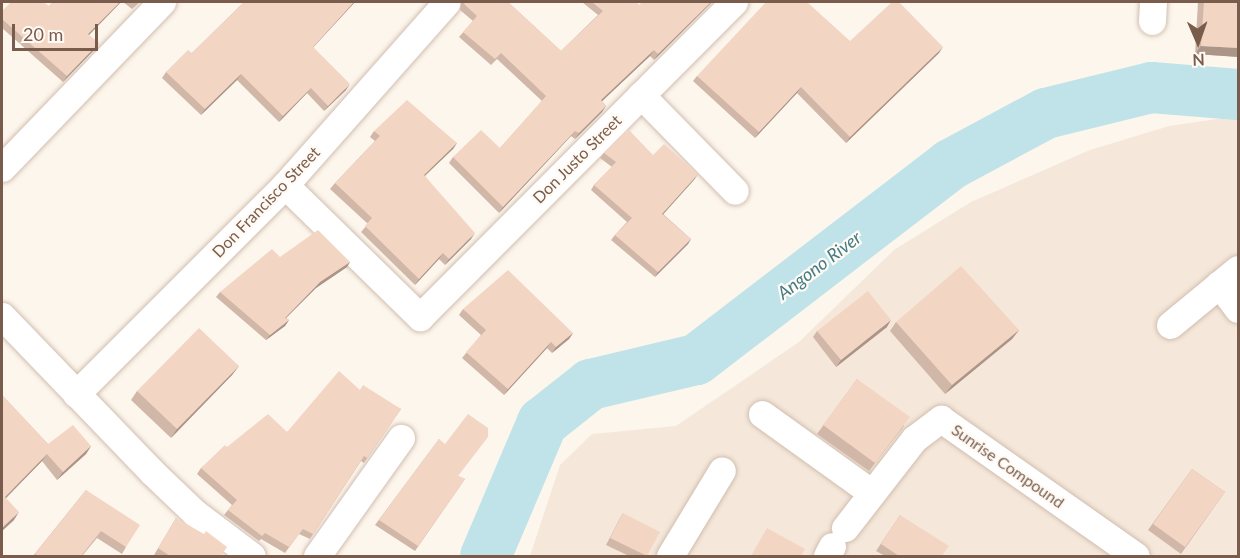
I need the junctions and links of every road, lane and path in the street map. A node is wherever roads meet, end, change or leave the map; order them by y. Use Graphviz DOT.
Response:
graph roads {
  1 [pos="162,2"];
  2 [pos="447,2"];
  3 [pos="734,2"];
  4 [pos="640,95"];
  5 [pos="2,168"];
  6 [pos="285,185"];
  7 [pos="735,191"];
  8 [pos="1229,277"];
  9 [pos="1239,309"];
  10 [pos="2,316"];
  11 [pos="1170,325"];
  12 [pos="75,394"];
  13 [pos="762,414"];
  14 [pos="401,438"];
  15 [pos="722,470"];
  16 [pos="872,493"];
  17 [pos="835,544"];
  18 [pos="252,556"];
  19 [pos="317,556"];
  20 [pos="670,556"];
  21 [pos="1136,556"];
  1 -- 5 [label="street"];
  2 -- 6 [label="street, Don Francisco Street"];
  3 -- 4 [label="street, Don Justo Street"];
  4 -- 6 [label="street, Don Justo Street"];
  4 -- 7 [label="street"];
  6 -- 12 [label="street, Don Francisco Street"];
  8 -- 9 [label="street"];
  8 -- 11 [label="street"];
  10 -- 12 [label="street"];
  12 -- 18 [label="street"];
  13 -- 16 [label="street"];
  14 -- 19 [label="street"];
  15 -- 20 [label="street"];
  16 -- 17 [label="street, Sunrise Compound"];
  16 -- 21 [label="street, Sunrise Compound"];
}
